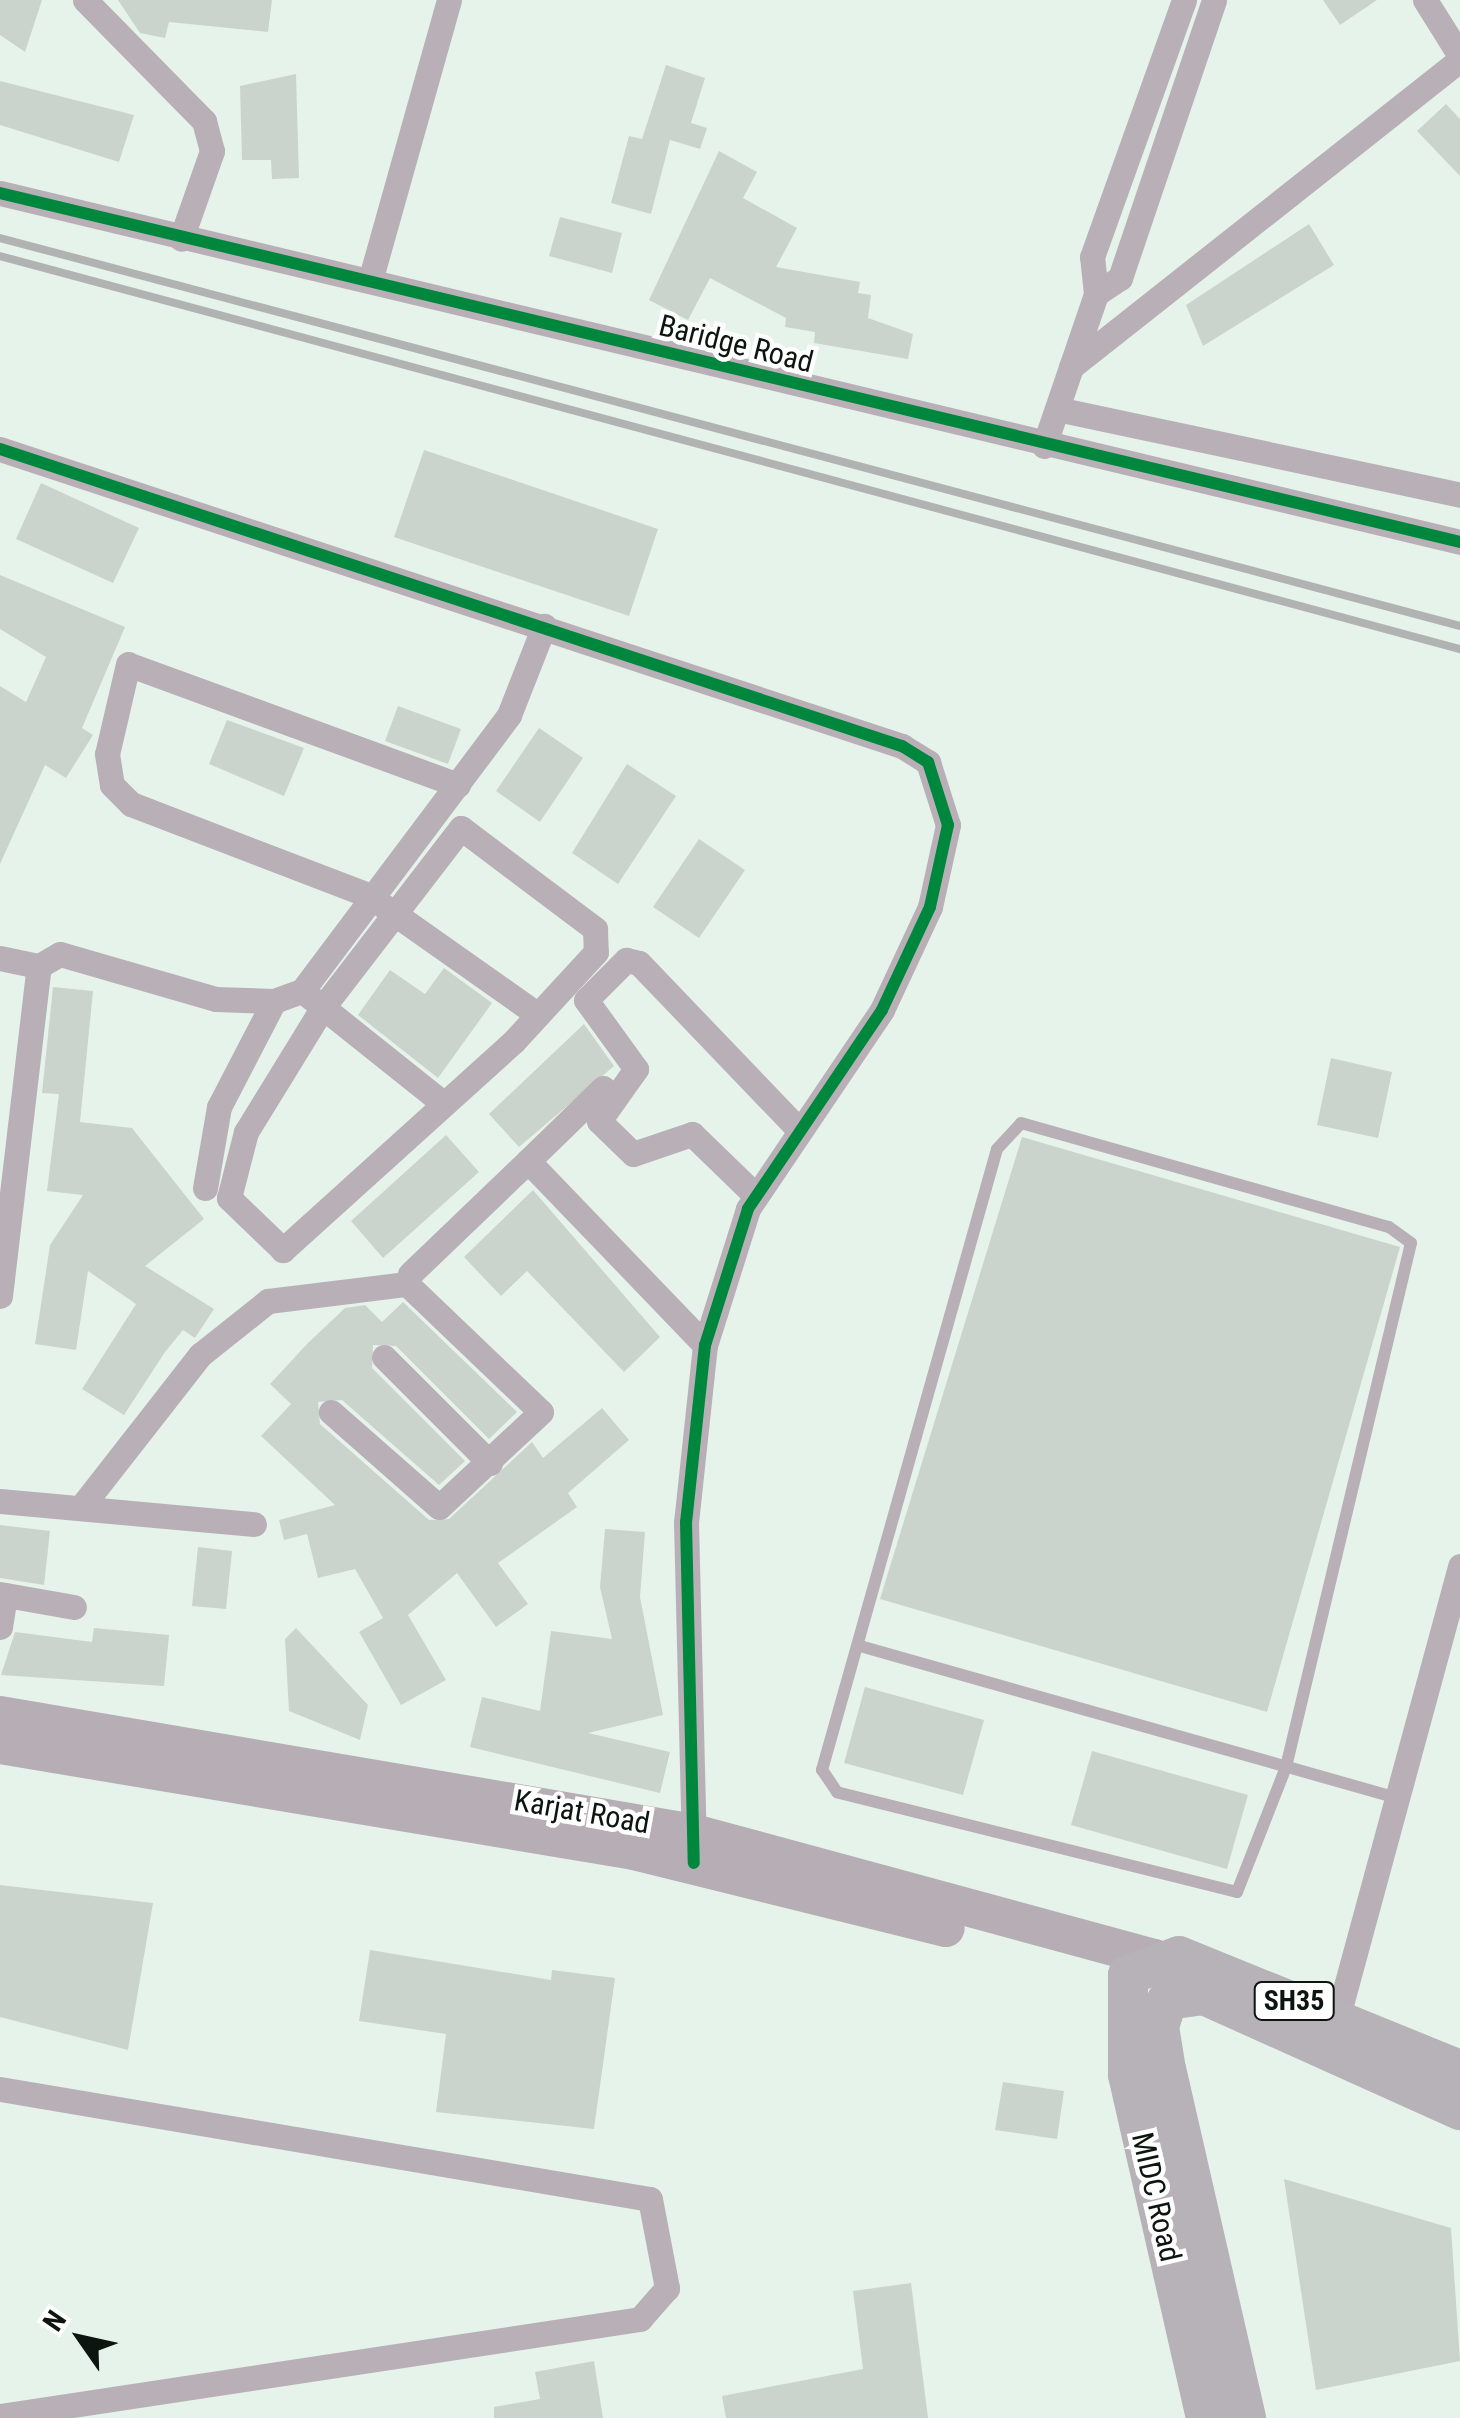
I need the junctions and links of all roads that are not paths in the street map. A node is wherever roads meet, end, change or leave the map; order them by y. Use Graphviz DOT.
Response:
graph roads {
  1 [pos="85,0"];
  2 [pos="449,0"];
  3 [pos="1184,0"];
  4 [pos="1214,0"];
  5 [pos="1424,0"];
  6 [pos="1460,58"];
  7 [pos="0,193"];
  8 [pos="181,239"];
  9 [pos="370,281"];
  10 [pos="1096,294"];
  11 [pos="1071,367"];
  12 [pos="1057,408"];
  13 [pos="1044,446"];
  14 [pos="0,449"];
  15 [pos="1460,495"];
  16 [pos="1460,542"];
  17 [pos="544,626"];
  18 [pos="458,785"];
  19 [pos="368,894"];
  20 [pos="393,911"];
  21 [pos="0,958"];
  22 [pos="39,966"];
  23 [pos="312,998"];
  24 [pos="274,1001"];
  25 [pos="538,1016"];
  26 [pos="630,1062"];
  27 [pos="443,1103"];
  28 [pos="796,1126"];
  29 [pos="528,1161"];
  30 [pos="205,1188"];
  31 [pos="756,1196"];
  32 [pos="410,1274"];
  33 [pos="0,1296"];
  34 [pos="705,1345"];
  35 [pos="384,1357"];
  36 [pos="331,1412"];
  37 [pos="490,1463"];
  38 [pos="0,1501"];
  39 [pos="82,1506"];
  40 [pos="254,1524"];
  41 [pos="1460,1566"];
  42 [pos="3,1594"];
  43 [pos="74,1607"];
  44 [pos="0,1627"];
  45 [pos="860,1646"];
  46 [pos="0,1715"];
  47 [pos="0,1745"];
  48 [pos="1286,1767"];
  49 [pos="1398,1798"];
  50 [pos="694,1848"];
  51 [pos="1141,1966"];
  52 [pos="1179,1992"];
  53 [pos="1333,2034"];
  54 [pos="1460,2070"];
  55 [pos="0,2089"];
  56 [pos="1460,2110"];
  57 [pos="0,2416"];
  58 [pos="1206,2418"];
  59 [pos="1246,2418"];
  1 -- 8 [label="street"];
  2 -- 9 [label="street"];
  3 -- 10 [label="street"];
  4 -- 10 [label="street"];
  5 -- 6 [label="street"];
  6 -- 11 [label="street"];
  7 -- 8 [label="street, Baridge Road"];
  8 -- 9 [label="street, Baridge Road"];
  9 -- 13 [label="street, Baridge Road"];
  10 -- 11 [label="street"];
  11 -- 12 [label="street"];
  12 -- 13 [label="street"];
  12 -- 15 [label="street"];
  13 -- 16 [label="street, Baridge Road"];
  14 -- 17 [label="street"];
  17 -- 18 [label="street"];
  17 -- 28 [label="street"];
  18 -- 19 [label="street"];
  18 -- 19 [label="street"];
  19 -- 20 [label="street"];
  19 -- 23 [label="street"];
  20 -- 23 [label="street"];
  20 -- 25 [label="street"];
  20 -- 25 [label="street"];
  21 -- 22 [label="street"];
  22 -- 24 [label="street"];
  22 -- 33 [label="street"];
  23 -- 24 [label="street"];
  23 -- 27 [label="street"];
  23 -- 27 [label="street"];
  24 -- 30 [label="street"];
  25 -- 27 [label="street"];
  26 -- 28 [label="street"];
  26 -- 29 [label="street"];
  26 -- 31 [label="street"];
  28 -- 31 [label="street"];
  29 -- 32 [label="street"];
  29 -- 34 [label="street"];
  31 -- 34 [label="street"];
  34 -- 50 [label="street"];
  35 -- 37 [label="street"];
  36 -- 37 [label="street"];
  37 -- 39 [label="street"];
  38 -- 39 [label="street"];
  39 -- 40 [label="street"];
  41 -- 49 [label="street"];
  42 -- 43 [label="street"];
  42 -- 44 [label="street"];
  45 -- 48 [label="lane"];
  45 -- 48 [label="lane"];
  45 -- 48 [label="lane"];
  46 -- 50 [label="main road, Karjat Road"];
  47 -- 50 [label="main road, Karjat Road"];
  48 -- 49 [label="lane"];
  49 -- 53 [label="street"];
  50 -- 51 [label="main road, Karjat Road"];
  51 -- 52 [label="main road, Karjat Road"];
  51 -- 53 [label="main road, Karjat Road / SH35"];
  51 -- 58 [label="main road, MIDC Road"];
  52 -- 53 [label="main road, Karjat Road / SH35"];
  52 -- 59 [label="main road, MIDC Road"];
  53 -- 54 [label="main road, Karjat Road / SH35"];
  53 -- 56 [label="main road, Karjat Road / SH35"];
  55 -- 57 [label="street"];
}
